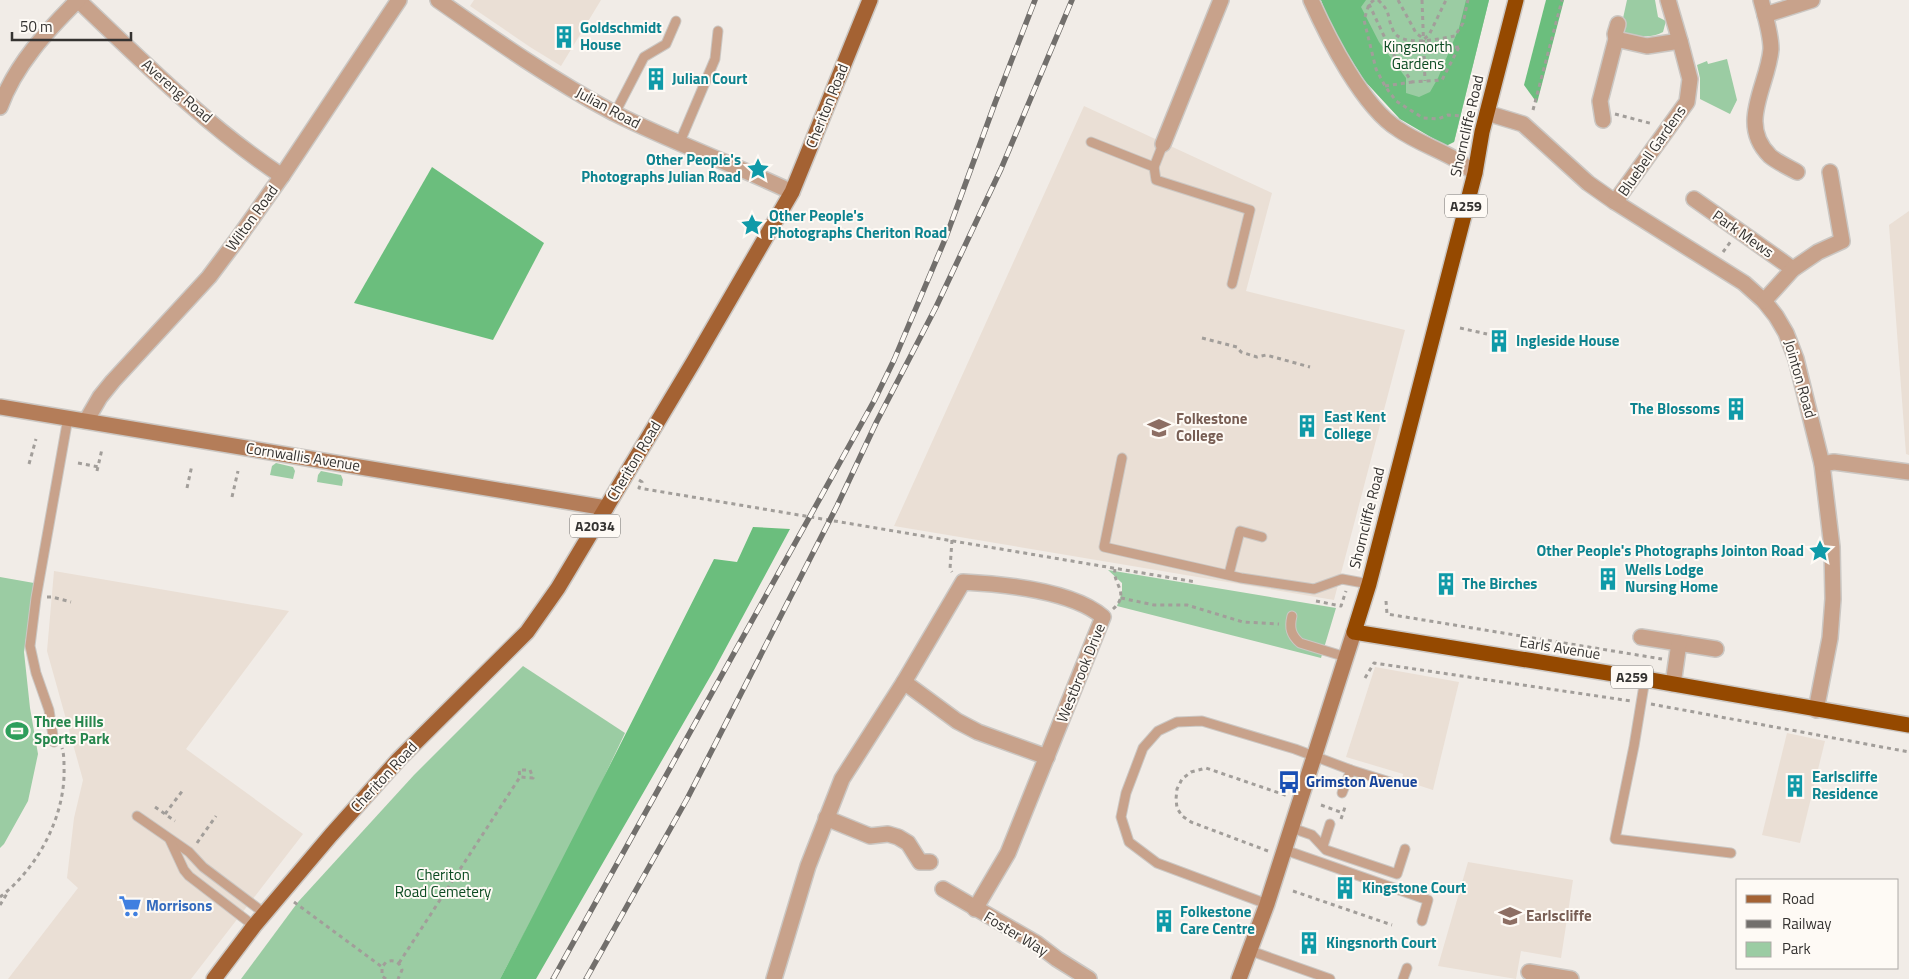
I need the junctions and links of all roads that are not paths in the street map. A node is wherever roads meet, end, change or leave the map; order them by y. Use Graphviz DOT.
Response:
graph roads {
  1 [pos="78,0"];
  2 [pos="399,0"];
  3 [pos="438,0"];
  4 [pos="870,0"];
  5 [pos="1221,0"];
  6 [pos="1311,0"];
  7 [pos="1516,0"];
  8 [pos="1668,0"];
  9 [pos="1761,0"];
  10 [pos="1812,0"];
  11 [pos="1765,15"];
  12 [pos="676,21"];
  13 [pos="718,32"];
  14 [pos="1680,41"];
  15 [pos="0,107"];
  16 [pos="615,113"];
  17 [pos="1487,113"];
  18 [pos="1602,115"];
  19 [pos="1091,142"];
  20 [pos="678,144"];
  21 [pos="1163,144"];
  22 [pos="1154,167"];
  23 [pos="1475,172"];
  24 [pos="1797,172"];
  25 [pos="1830,172"];
  26 [pos="282,176"];
  27 [pos="792,192"];
  28 [pos="1694,199"];
  29 [pos="1615,202"];
  30 [pos="1793,269"];
  31 [pos="1232,284"];
  32 [pos="1764,301"];
  33 [pos="0,407"];
  34 [pos="68,418"];
  35 [pos="86,421"];
  36 [pos="1122,458"];
  37 [pos="1822,464"];
  38 [pos="1909,472"];
  39 [pos="606,508"];
  40 [pos="1262,537"];
  41 [pos="1229,574"];
  42 [pos="1368,584"];
  43 [pos="1291,621"];
  44 [pos="1354,632"];
  45 [pos="1641,636"];
  46 [pos="1679,643"];
  47 [pos="1716,649"];
  48 [pos="1346,657"];
  49 [pos="1645,679"];
  50 [pos="904,682"];
  51 [pos="1673,684"];
  52 [pos="1816,710"];
  53 [pos="1909,725"];
  54 [pos="54,742"];
  55 [pos="1047,757"];
  56 [pos="1314,757"];
  57 [pos="1351,770"];
  58 [pos="1396,784"];
  59 [pos="1342,793"];
  60 [pos="137,816"];
  61 [pos="826,818"];
  62 [pos="1330,824"];
  63 [pos="1292,828"];
  64 [pos="170,840"];
  65 [pos="1323,846"];
  66 [pos="1405,849"];
  67 [pos="1284,853"];
  68 [pos="1731,853"];
  69 [pos="930,862"];
  70 [pos="943,889"];
  71 [pos="1268,904"];
  72 [pos="975,909"];
  73 [pos="264,913"];
  74 [pos="1422,921"];
  75 [pos="254,926"];
  76 [pos="1251,951"];
  77 [pos="1407,968"];
  78 [pos="1529,972"];
  79 [pos="214,979"];
  80 [pos="774,979"];
  81 [pos="1089,979"];
  82 [pos="1239,979"];
  83 [pos="1330,979"];
  84 [pos="1403,979"];
  85 [pos="1565,979"];
  1 -- 15 [label="street"];
  1 -- 26 [label="street, Avereng Road"];
  2 -- 26 [label="street, Wilton Road"];
  3 -- 16 [label="street, Julian Road"];
  4 -- 27 [label="main road, Cheriton Road / A2034"];
  5 -- 21 [label="street"];
  6 -- 23 [label="street"];
  7 -- 17 [label="highway, Shorncliffe Road / A259"];
  8 -- 14 [label="street, Bluebell Gardens"];
  9 -- 11 [label="street"];
  10 -- 11 [label="street"];
  11 -- 24 [label="street"];
  12 -- 16 [label="lane"];
  13 -- 20 [label="lane"];
  14 -- 18 [label="street"];
  14 -- 29 [label="street, Bluebell Gardens"];
  16 -- 20 [label="street, Julian Road"];
  17 -- 23 [label="highway, Shorncliffe Road / A259"];
  17 -- 29 [label="street, Jointon Road"];
  19 -- 22 [label="lane"];
  20 -- 27 [label="street, Julian Road"];
  21 -- 22 [label="lane"];
  22 -- 31 [label="lane"];
  23 -- 42 [label="highway, Shorncliffe Road / A259"];
  25 -- 30 [label="street"];
  26 -- 35 [label="street, Wilton Road"];
  27 -- 39 [label="main road, Cheriton Road / A2034"];
  28 -- 30 [label="street, Park Mews"];
  29 -- 32 [label="street, Jointon Road"];
  30 -- 32 [label="street"];
  32 -- 37 [label="street, Jointon Road"];
  33 -- 34 [label="street, Cornwallis Avenue"];
  34 -- 35 [label="street, Cornwallis Avenue"];
  34 -- 54 [label="lane"];
  35 -- 39 [label="street, Cornwallis Avenue"];
  36 -- 41 [label="lane"];
  37 -- 38 [label="street"];
  37 -- 52 [label="street, Jointon Road"];
  39 -- 73 [label="main road, Cheriton Road / A2034"];
  40 -- 41 [label="lane"];
  41 -- 42 [label="lane"];
  42 -- 44 [label="highway, Shorncliffe Road / A259"];
  43 -- 48 [label="lane"];
  44 -- 48 [label="street, Shorncliffe Road"];
  44 -- 49 [label="highway, Earls Avenue / A259"];
  45 -- 46 [label="street"];
  46 -- 47 [label="street"];
  46 -- 51 [label="street"];
  48 -- 56 [label="street, Shorncliffe Road"];
  49 -- 51 [label="highway, Earls Avenue / A259"];
  49 -- 68 [label="lane"];
  50 -- 55 [label="street"];
  50 -- 55 [label="street, Westbrook Drive"];
  50 -- 61 [label="street"];
  51 -- 52 [label="highway, Earls Avenue / A259"];
  52 -- 53 [label="highway, Earls Avenue / A259"];
  55 -- 72 [label="street, Westbrook Drive"];
  56 -- 57 [label="lane"];
  56 -- 63 [label="street, Shorncliffe Road"];
  56 -- 71 [label="lane"];
  57 -- 58 [label="lane"];
  57 -- 59 [label="lane"];
  60 -- 64 [label="lane"];
  61 -- 69 [label="street"];
  61 -- 80 [label="street"];
  62 -- 65 [label="lane"];
  63 -- 65 [label="lane"];
  63 -- 67 [label="street, Shorncliffe Road"];
  64 -- 73 [label="lane"];
  64 -- 75 [label="lane"];
  65 -- 66 [label="lane"];
  67 -- 71 [label="street, Shorncliffe Road"];
  67 -- 74 [label="lane"];
  70 -- 72 [label="street, Foster Way"];
  71 -- 76 [label="street, Shorncliffe Road"];
  72 -- 81 [label="street, Foster Way"];
  73 -- 75 [label="main road, Cheriton Road / A2034"];
  75 -- 79 [label="main road, Cheriton Road / A2034"];
  76 -- 82 [label="street, Shorncliffe Road"];
  76 -- 83 [label="lane"];
  77 -- 84 [label="lane"];
  78 -- 85 [label="street"];
}
